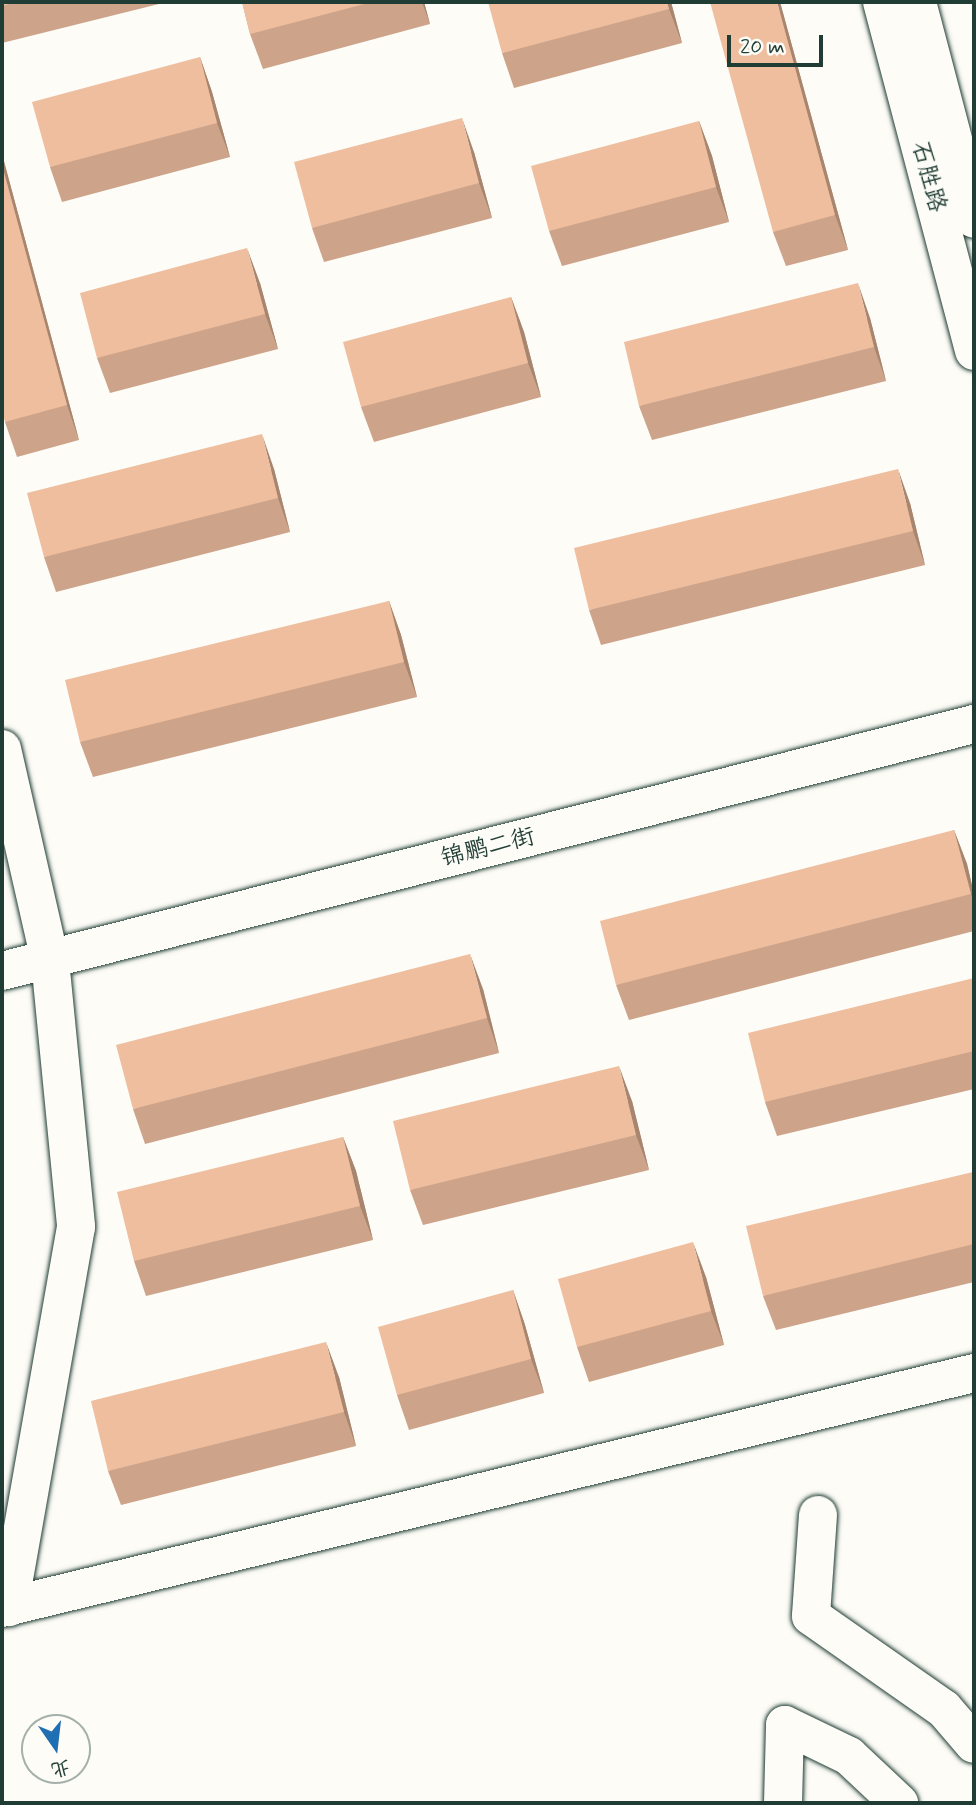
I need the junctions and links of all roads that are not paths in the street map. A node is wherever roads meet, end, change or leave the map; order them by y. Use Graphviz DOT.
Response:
graph roads {
  1 [pos="882,2"];
  2 [pos="917,2"];
  3 [pos="974,219"];
  4 [pos="974,351"];
  5 [pos="974,724"];
  6 [pos="2,749"];
  7 [pos="50,960"];
  8 [pos="2,971"];
  9 [pos="974,1373"];
  10 [pos="818,1515"];
  11 [pos="6,1608"];
  12 [pos="974,1744"];
  13 [pos="783,1803"];
  14 [pos="899,1803"];
  1 -- 4 [label="street, 石胜路"];
  2 -- 3 [label="street"];
  5 -- 7 [label="street, 锦鹏二街"];
  6 -- 7 [label="street"];
  7 -- 8 [label="street, 锦鹏二街"];
  7 -- 11 [label="street"];
  9 -- 11 [label="street"];
  10 -- 12 [label="street"];
  13 -- 14 [label="street"];
}
